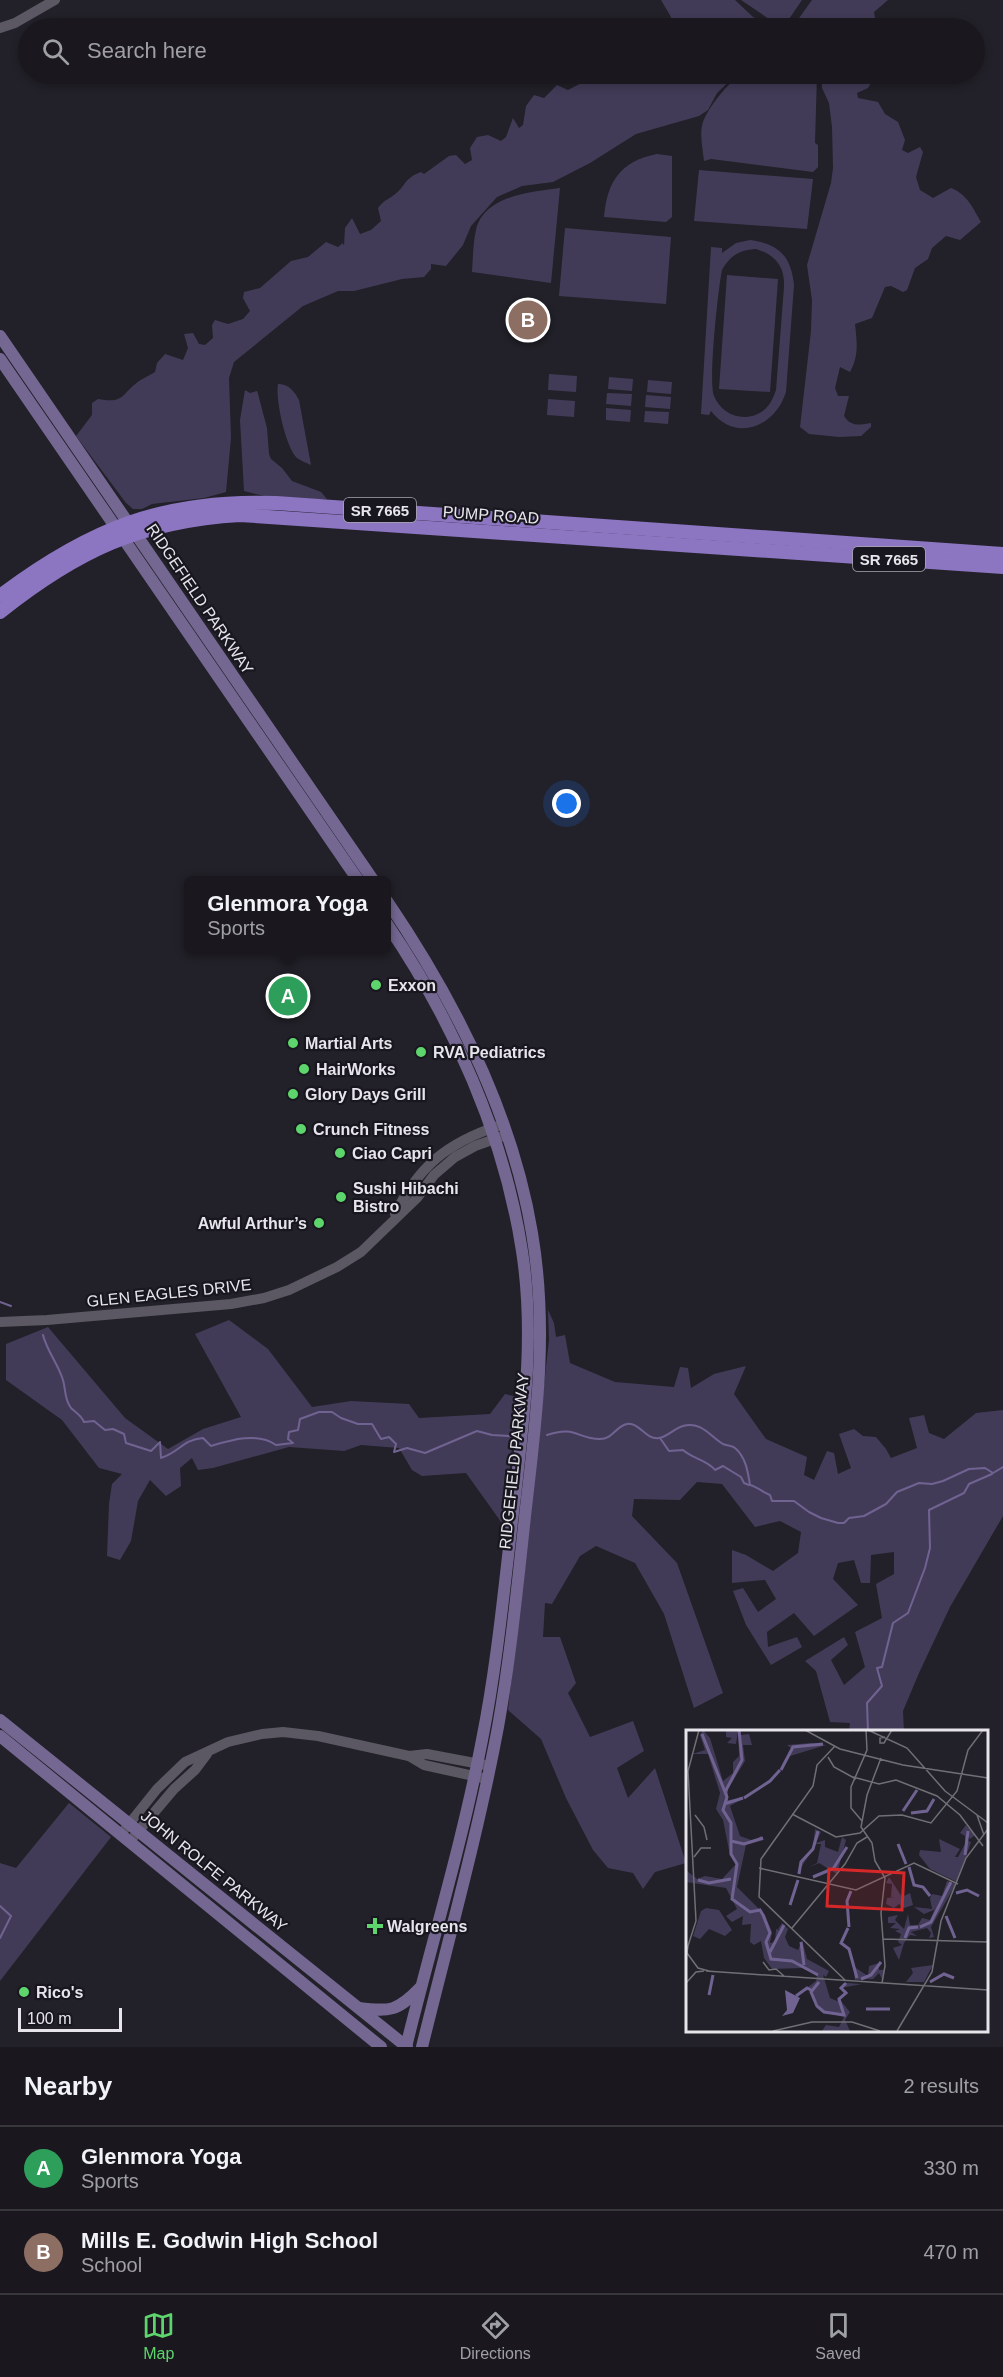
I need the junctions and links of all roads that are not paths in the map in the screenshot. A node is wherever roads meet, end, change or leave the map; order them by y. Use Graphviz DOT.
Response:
graph roads {
  1 [pos="55,0"];
  2 [pos="24,18"];
  3 [pos="18,21"];
  4 [pos="0,28"];
  5 [pos="0,336"];
  6 [pos="0,359"];
  7 [pos="125,530"];
  8 [pos="1003,554"];
  9 [pos="1003,567"];
  10 [pos="0,596"];
  11 [pos="0,612"];
  12 [pos="355,876"];
  13 [pos="370,876"];
  14 [pos="391,907"];
  15 [pos="391,930"];
  16 [pos="498,1131"];
  17 [pos="0,1322"];
  18 [pos="0,1720"];
  19 [pos="0,1736"];
  20 [pos="490,1766"];
  21 [pos="476,1770"];
  22 [pos="487,1779"];
  23 [pos="130,1833"];
  24 [pos="421,1987"];
  25 [pos="359,2008"];
  26 [pos="429,2021"];
  27 [pos="376,2045"];
  28 [pos="406,2047"];
  29 [pos="422,2047"];
  30 [pos="434,2047"];
  1 -- 2 [label="street"];
  3 -- 4 [label="street"];
  5 -- 7 [label="main road, RIDGEFIELD PARKWAY"];
  6 -- 7 [label="main road, RIDGEFIELD PARKWAY"];
  7 -- 8 [label="main road, PUMP ROAD / SR 7665"];
  7 -- 9 [label="main road, PUMP ROAD / SR 7665"];
  7 -- 10 [label="main road, PUMP ROAD / SR 7665"];
  7 -- 11 [label="main road, PUMP ROAD / SR 7665"];
  7 -- 12 [label="main road, RIDGEFIELD PARKWAY"];
  7 -- 13 [label="main road, RIDGEFIELD PARKWAY"];
  14 -- 16 [label="main road, RIDGEFIELD PARKWAY"];
  15 -- 16 [label="main road, RIDGEFIELD PARKWAY"];
  16 -- 17 [label="street, GLEN EAGLES DRIVE"];
  16 -- 20 [label="main road, RIDGEFIELD PARKWAY"];
  16 -- 21 [label="main road, RIDGEFIELD PARKWAY"];
  18 -- 23 [label="main road, JOHN ROLFE PARKWAY"];
  19 -- 23 [label="main road, JOHN ROLFE PARKWAY"];
  20 -- 21 [label="street"];
  20 -- 22 [label="main road, RIDGEFIELD PARKWAY"];
  21 -- 22 [label="street"];
  21 -- 23 [label="street"];
  21 -- 24 [label="main road, RIDGEFIELD PARKWAY"];
  22 -- 26 [label="main road, RIDGEFIELD PARKWAY"];
  23 -- 25 [label="main road, JOHN ROLFE PARKWAY"];
  23 -- 27 [label="main road, JOHN ROLFE PARKWAY"];
  24 -- 25 [label="main road"];
  24 -- 28 [label="main road, RIDGEFIELD PARKWAY"];
  25 -- 28 [label="main road, JOHN ROLFE PARKWAY"];
  26 -- 29 [label="main road, RIDGEFIELD PARKWAY"];
  26 -- 30 [label="main road"];
}
